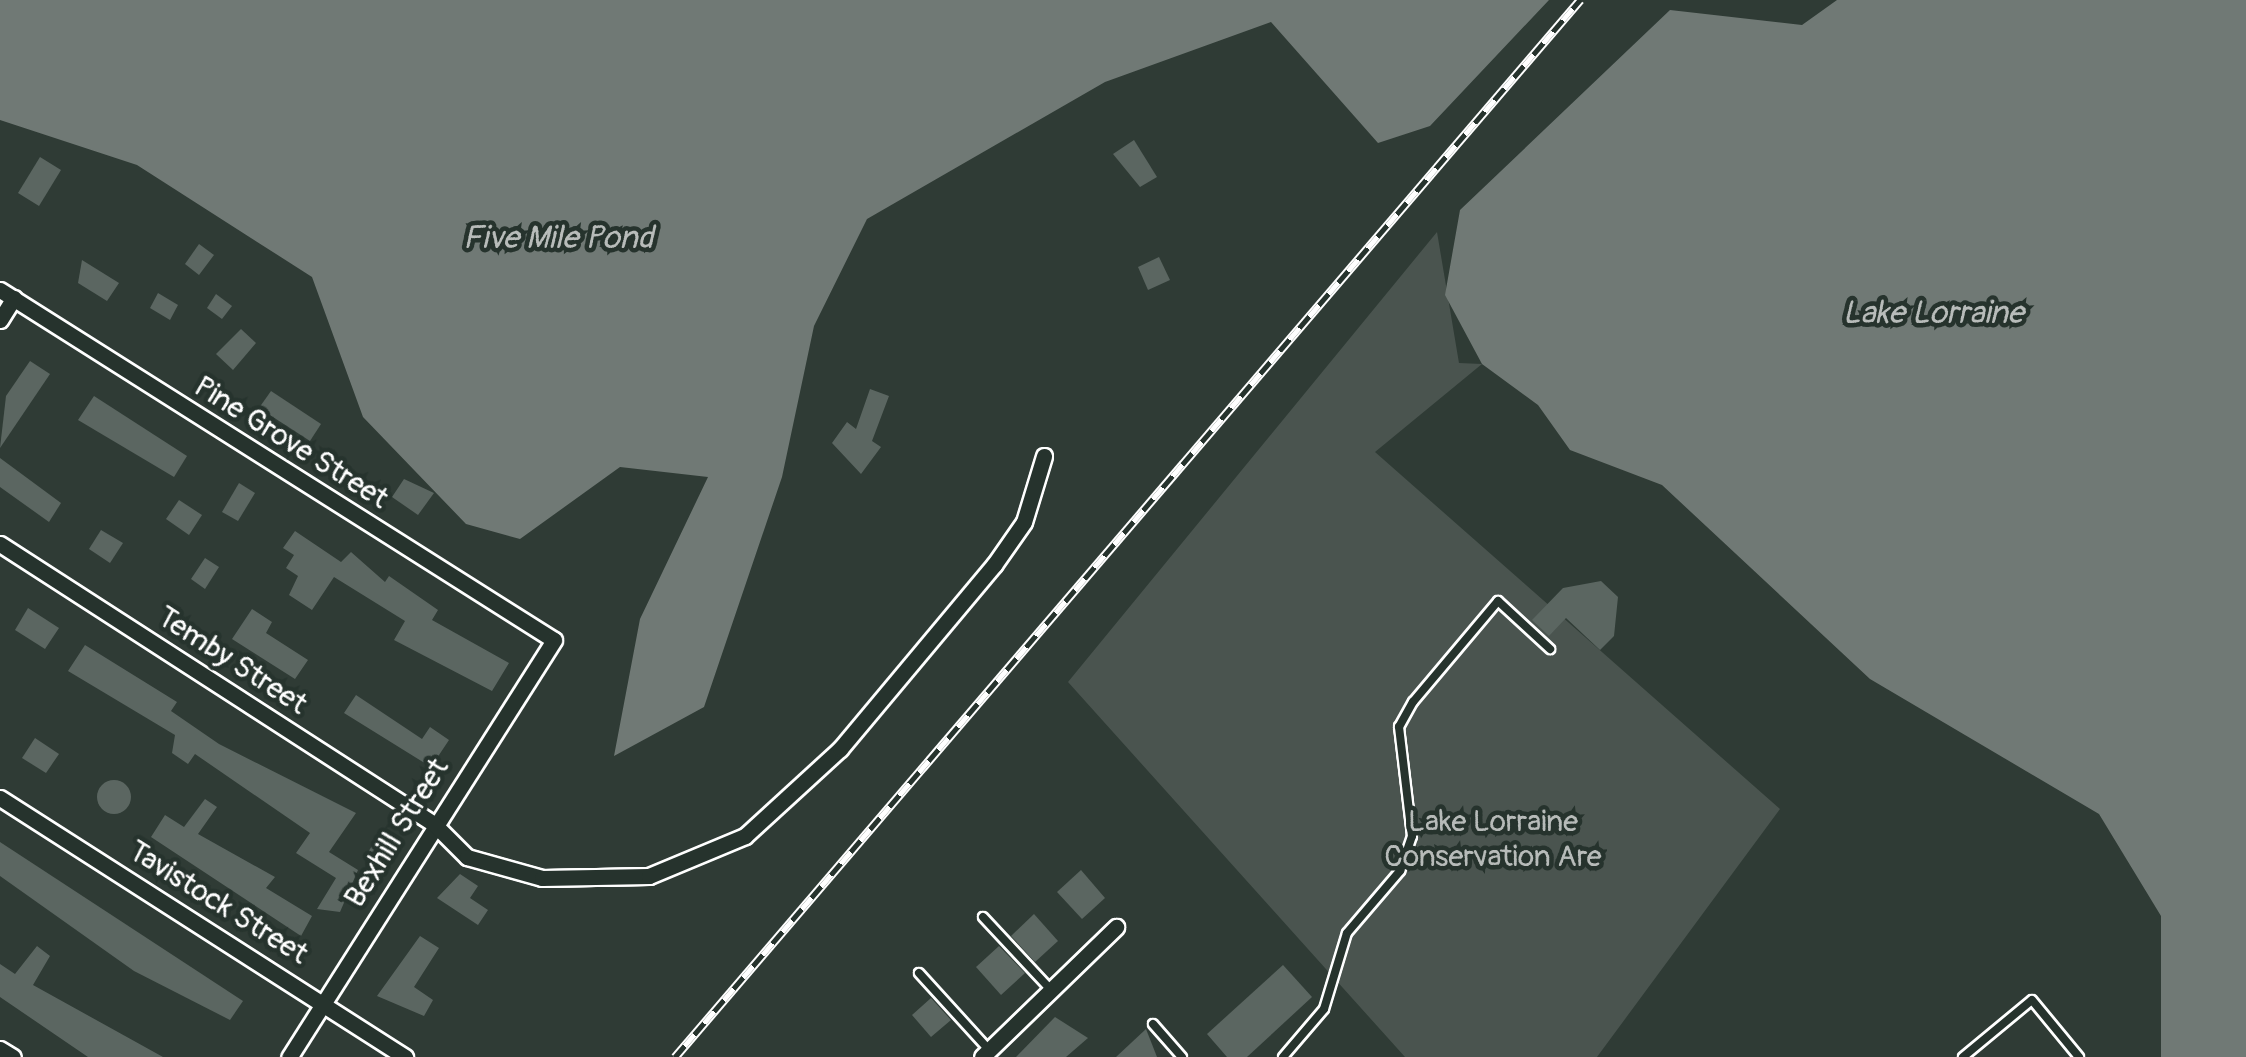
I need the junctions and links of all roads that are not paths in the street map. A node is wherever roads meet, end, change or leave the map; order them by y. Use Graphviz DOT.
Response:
graph roads {
  1 [pos="7,294"];
  2 [pos="0,320"];
  3 [pos="1044,456"];
  4 [pos="0,544"];
  5 [pos="554,640"];
  6 [pos="1550,649"];
  7 [pos="0,798"];
  8 [pos="434,824"];
  9 [pos="983,918"];
  10 [pos="1116,927"];
  11 [pos="919,973"];
  12 [pos="1051,990"];
  13 [pos="322,1003"];
  14 [pos="1153,1024"];
  15 [pos="0,1049"];
  16 [pos="986,1054"];
  17 [pos="14,1057"];
  18 [pos="289,1057"];
  19 [pos="405,1057"];
  20 [pos="1182,1057"];
  21 [pos="1283,1057"];
  22 [pos="1963,1057"];
  23 [pos="2079,1057"];
  1 -- 2 [label="street"];
  1 -- 5 [label="street, Pine Grove Street"];
  3 -- 8 [label="street, Temby Street"];
  4 -- 8 [label="street, Temby Street"];
  5 -- 8 [label="street, Bexhill Street"];
  6 -- 21 [label="lane"];
  7 -- 13 [label="street, Tavistock Street"];
  8 -- 13 [label="street, Bexhill Street"];
  9 -- 12 [label="lane"];
  10 -- 12 [label="street"];
  11 -- 16 [label="lane"];
  12 -- 16 [label="street"];
  13 -- 18 [label="street, Bexhill Street"];
  13 -- 19 [label="street, Tavistock Street"];
  14 -- 20 [label="lane"];
  15 -- 17 [label="street"];
  22 -- 23 [label="lane"];
}
